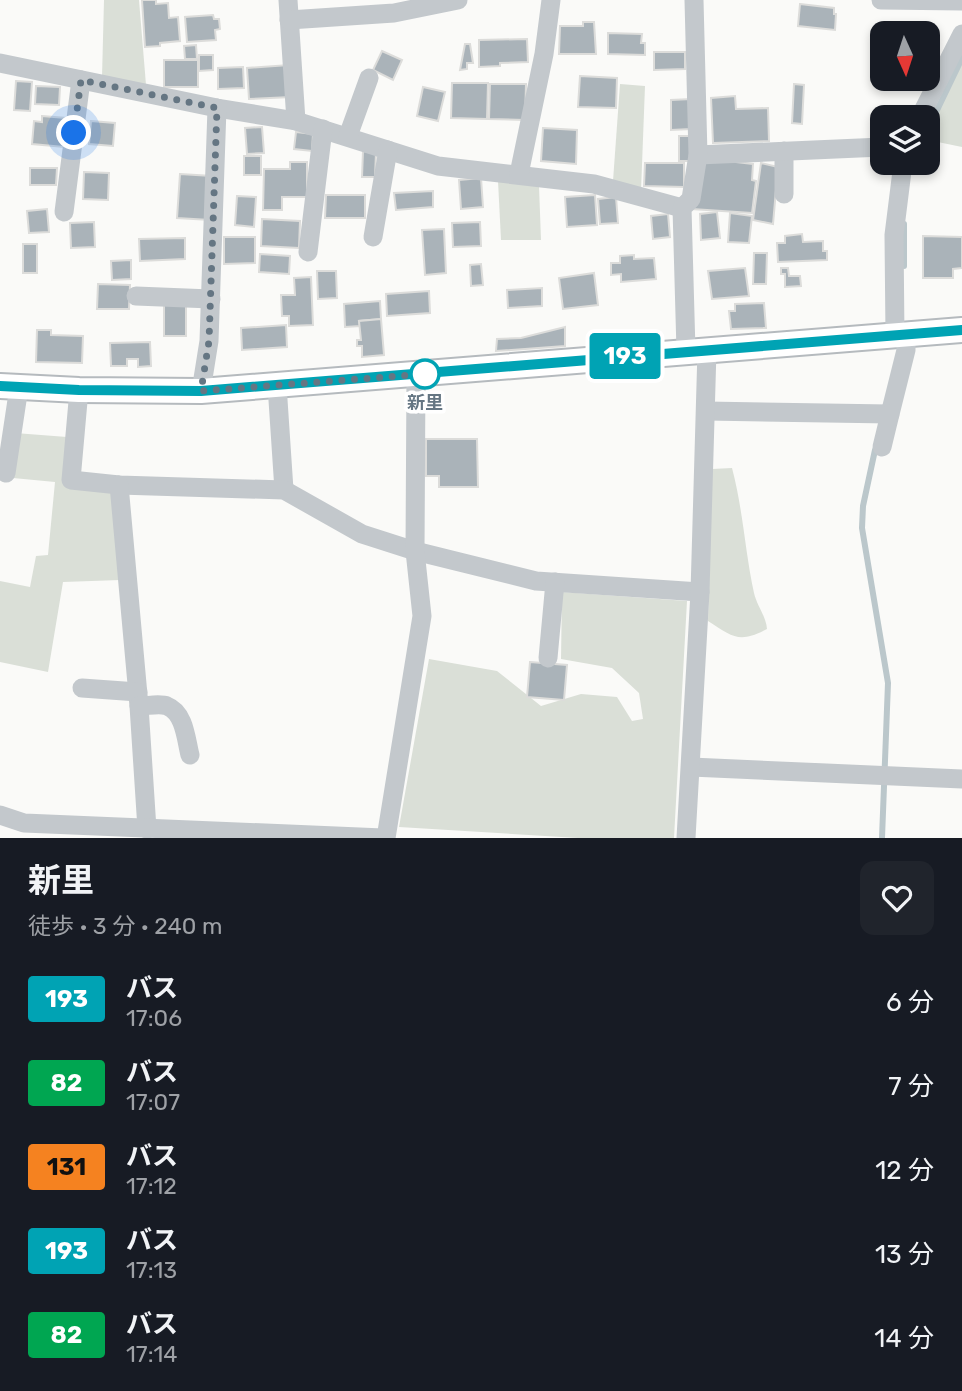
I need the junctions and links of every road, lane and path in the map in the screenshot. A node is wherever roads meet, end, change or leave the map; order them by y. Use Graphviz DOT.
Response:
graph roads {
  1 [pos="288,0"];
  2 [pos="458,0"];
  3 [pos="551,0"];
  4 [pos="694,0"];
  5 [pos="881,0"];
  6 [pos="962,1"];
  7 [pos="289,20"];
  8 [pos="962,34"];
  9 [pos="0,63"];
  10 [pos="369,78"];
  11 [pos="81,80"];
  12 [pos="926,105"];
  13 [pos="217,108"];
  14 [pos="296,121"];
  15 [pos="323,128"];
  16 [pos="348,136"];
  17 [pos="870,147"];
  18 [pos="388,150"];
  19 [pos="784,151"];
  20 [pos="698,155"];
  21 [pos="519,174"];
  22 [pos="902,175"];
  23 [pos="784,194"];
  24 [pos="682,208"];
  25 [pos="64,212"];
  26 [pos="373,237"];
  27 [pos="308,252"];
  28 [pos="136,296"];
  29 [pos="211,299"];
  30 [pos="962,330"];
  31 [pos="900,336"];
  32 [pos="696,351"];
  33 [pos="416,375"];
  34 [pos="277,385"];
  35 [pos="9,386"];
  36 [pos="79,390"];
  37 [pos="201,391"];
  38 [pos="706,411"];
  39 [pos="890,414"];
  40 [pos="882,447"];
  41 [pos="6,473"];
  42 [pos="119,485"];
  43 [pos="284,491"];
  44 [pos="415,551"];
  45 [pos="555,582"];
  46 [pos="700,592"];
  47 [pos="548,658"];
  48 [pos="82,688"];
  49 [pos="139,699"];
  50 [pos="190,755"];
  51 [pos="691,767"];
  52 [pos="962,779"];
  53 [pos="0,815"];
  54 [pos="147,829"];
  55 [pos="24,831"];
  56 [pos="376,838"];
  57 [pos="686,838"];
  1 -- 7 [label="street"];
  2 -- 7 [label="street"];
  3 -- 21 [label="street"];
  4 -- 20 [label="street"];
  5 -- 6 [label="street"];
  7 -- 14 [label="street"];
  8 -- 12 [label="street"];
  9 -- 11 [label="street"];
  10 -- 16 [label="street"];
  11 -- 13 [label="street"];
  11 -- 25 [label="street"];
  13 -- 14 [label="street"];
  13 -- 29 [label="street"];
  14 -- 15 [label="street"];
  15 -- 16 [label="street"];
  15 -- 27 [label="street"];
  16 -- 18 [label="street"];
  17 -- 19 [label="street"];
  18 -- 21 [label="street"];
  18 -- 26 [label="street"];
  19 -- 20 [label="street"];
  19 -- 23 [label="street"];
  20 -- 24 [label="street"];
  21 -- 24 [label="street"];
  22 -- 31 [label="street"];
  24 -- 32 [label="street"];
  28 -- 29 [label="street"];
  29 -- 37 [label="street"];
  30 -- 31 [label="main road"];
  31 -- 32 [label="main road"];
  31 -- 39 [label="street"];
  32 -- 33 [label="main road"];
  32 -- 38 [label="street"];
  33 -- 34 [label="main road"];
  33 -- 44 [label="street"];
  34 -- 37 [label="main road"];
  34 -- 43 [label="street"];
  35 -- 36 [label="main road"];
  35 -- 41 [label="street"];
  36 -- 37 [label="main road"];
  36 -- 42 [label="street"];
  38 -- 39 [label="street"];
  38 -- 46 [label="street"];
  39 -- 40 [label="street"];
  42 -- 43 [label="street"];
  42 -- 49 [label="street"];
  43 -- 44 [label="street"];
  44 -- 45 [label="street"];
  44 -- 56 [label="street"];
  45 -- 46 [label="street"];
  45 -- 47 [label="street"];
  46 -- 51 [label="street"];
  48 -- 49 [label="street"];
  49 -- 50 [label="street"];
  49 -- 54 [label="street"];
  51 -- 52 [label="street"];
  51 -- 57 [label="street"];
  53 -- 55 [label="street"];
  54 -- 55 [label="street"];
  54 -- 56 [label="street"];
}
